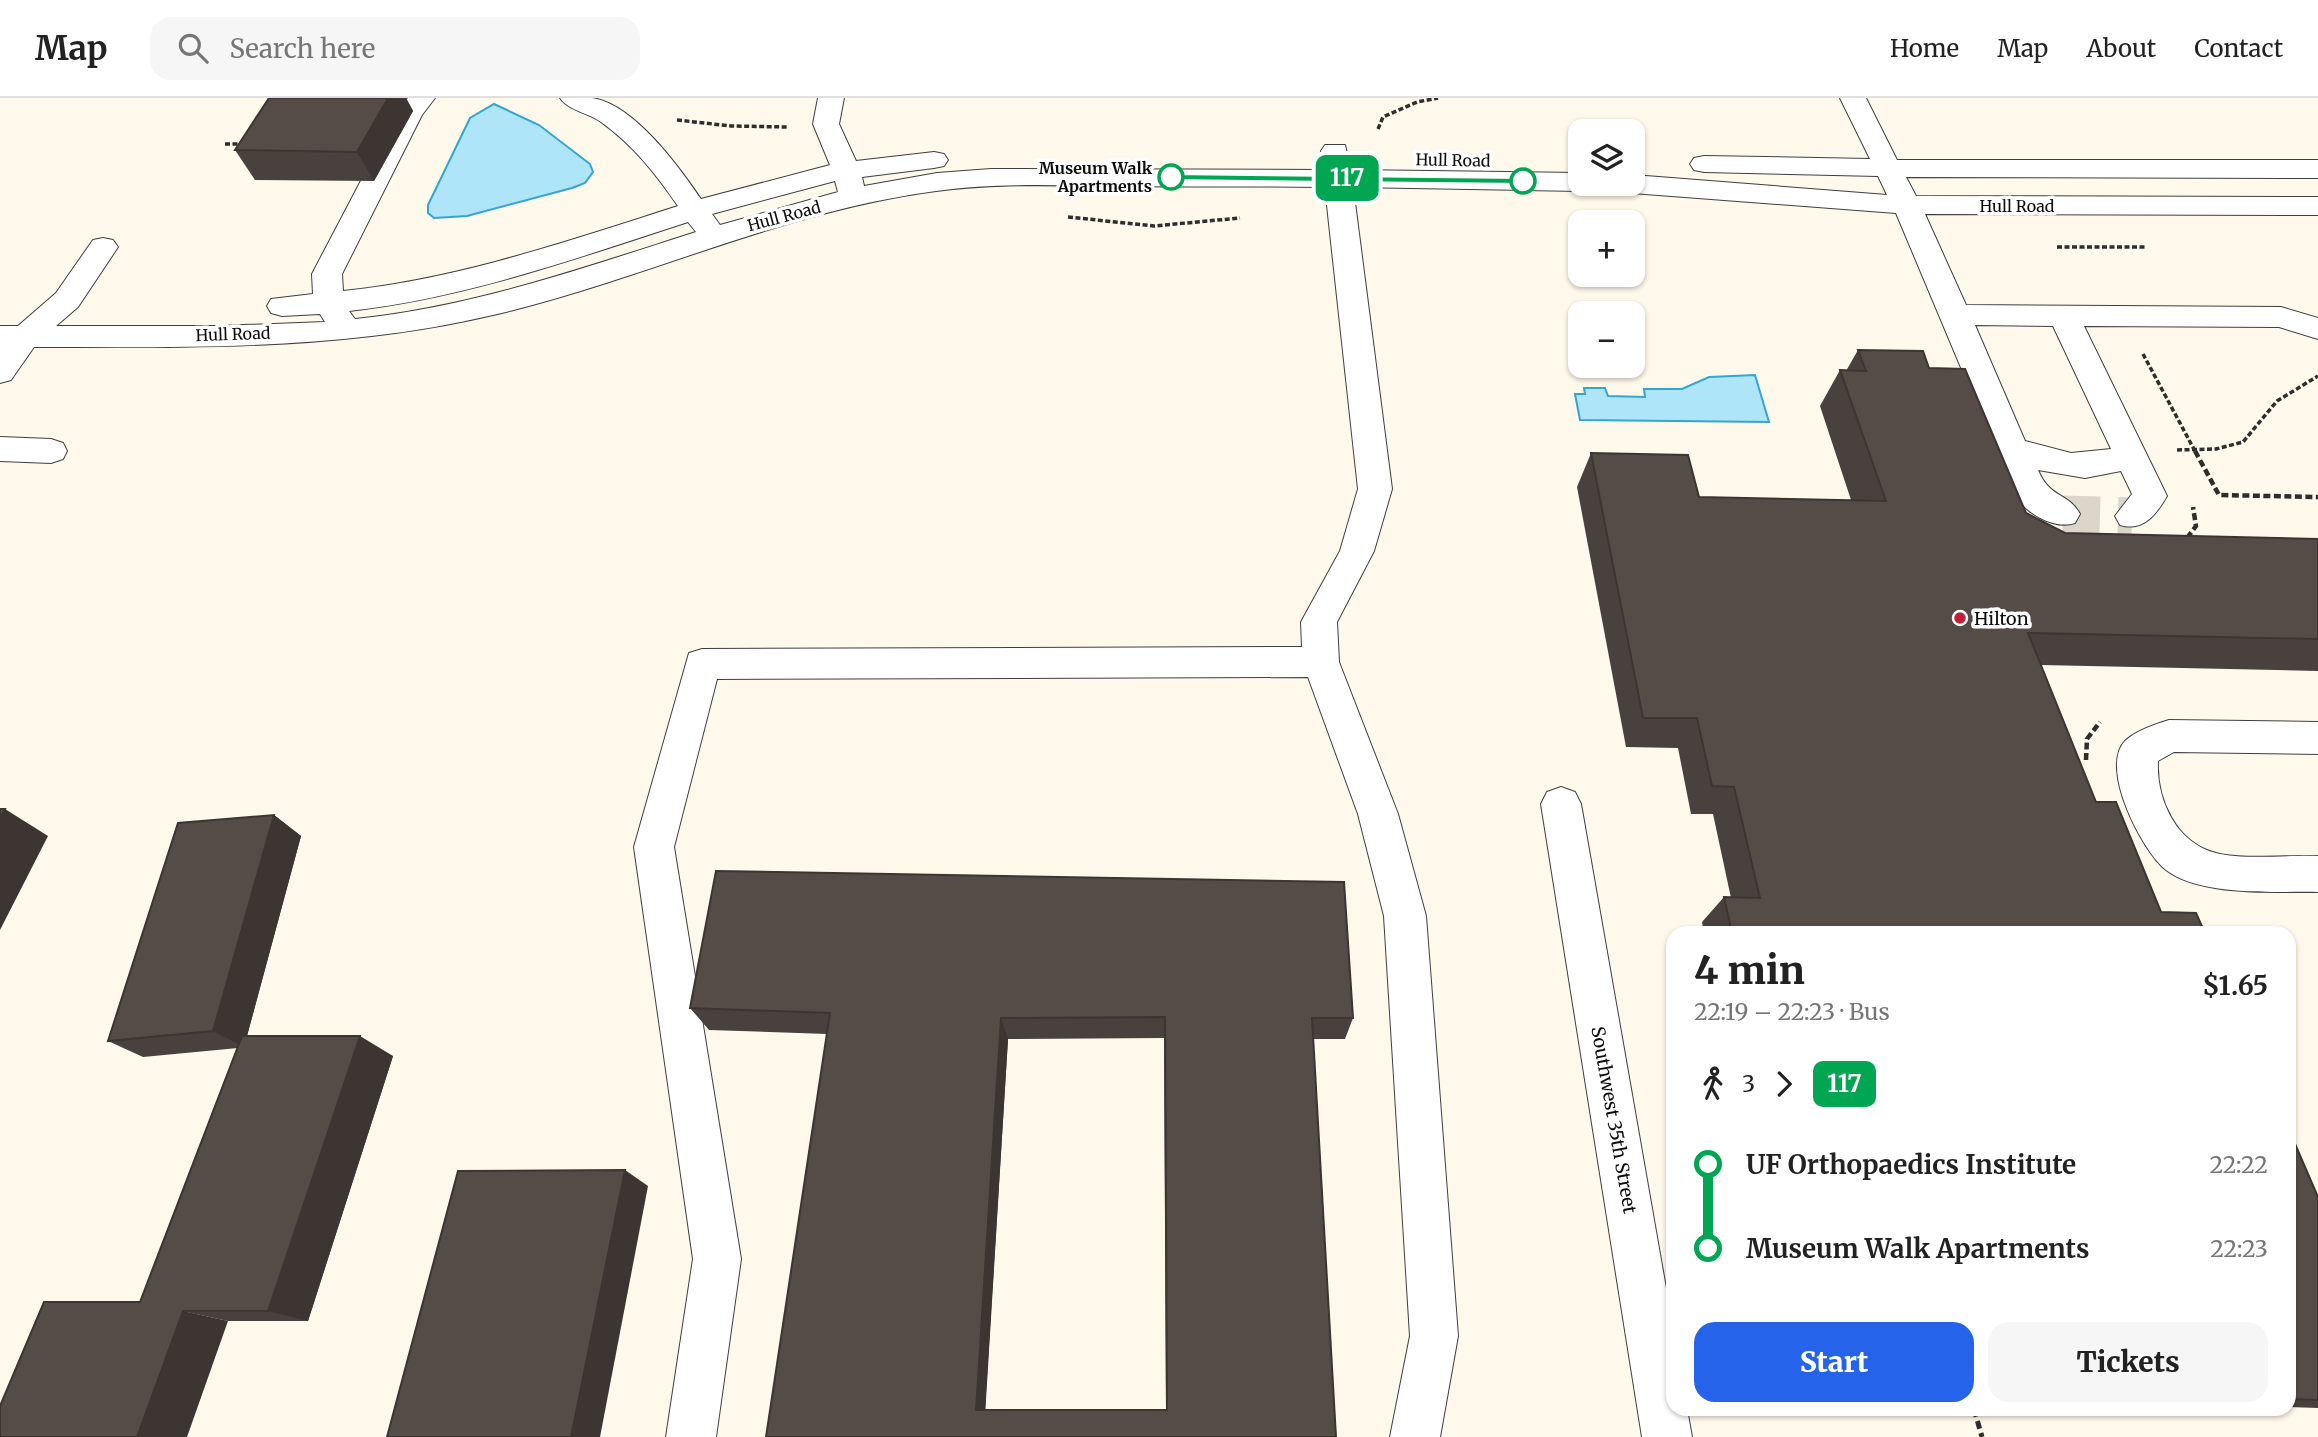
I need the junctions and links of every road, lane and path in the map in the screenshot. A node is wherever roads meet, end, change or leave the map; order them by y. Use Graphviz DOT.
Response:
graph roads {
  1 [pos="422,98"];
  2 [pos="573,98"];
  3 [pos="831,98"];
  4 [pos="1438,98"];
  5 [pos="1853,98"];
  6 [pos="667,118"];
  7 [pos="792,127"];
  8 [pos="1378,129"];
  9 [pos="225,144"];
  10 [pos="251,144"];
  11 [pos="1336,162"];
  12 [pos="1568,162"];
  13 [pos="1645,163"];
  14 [pos="1888,169"];
  15 [pos="2318,169"];
  16 [pos="1568,181"];
  17 [pos="850,185"];
  18 [pos="1645,185"];
  19 [pos="1906,205"];
  20 [pos="2318,206"];
  21 [pos="695,211"];
  22 [pos="713,237"];
  23 [pos="103,247"];
  24 [pos="329,304"];
  25 [pos="250,308"];
  26 [pos="0,310"];
  27 [pos="198,310"];
  28 [pos="54,311"];
  29 [pos="1954,315"];
  30 [pos="2064,316"];
  31 [pos="2318,329"];
  32 [pos="347,330"];
  33 [pos="12,336"];
  34 [pos="2142,353"];
  35 [pos="0,372"];
  36 [pos="0,449"];
  37 [pos="2012,449"];
  38 [pos="51,451"];
  39 [pos="2130,455"];
  40 [pos="2318,497"];
  41 [pos="2063,514"];
  42 [pos="2132,516"];
  43 [pos="1321,662"];
  44 [pos="2318,738"];
  45 [pos="1561,804"];
  46 [pos="2318,874"];
  47 [pos="1976,1416"];
  48 [pos="691,1437"];
  49 [pos="1415,1437"];
  50 [pos="1667,1437"];
  51 [pos="1982,1437"];
  1 -- 24 [label="street"];
  2 -- 21 [label="street"];
  3 -- 17 [label="street"];
  4 -- 8 [label="path"];
  5 -- 14 [label="street"];
  6 -- 7 [label="path"];
  9 -- 10 [label="path"];
  11 -- 12 [label="street, Hull Road"];
  11 -- 16 [label="street, Hull Road"];
  11 -- 17 [label="street, Hull Road"];
  11 -- 43 [label="street"];
  13 -- 14 [label="street"];
  14 -- 15 [label="street"];
  14 -- 19 [label="street"];
  17 -- 21 [label="street, Hull Road"];
  17 -- 22 [label="street, Hull Road"];
  18 -- 19 [label="street, Hull Road"];
  19 -- 20 [label="street, Hull Road"];
  19 -- 29 [label="street"];
  21 -- 22 [label="street"];
  21 -- 24 [label="street, Hull Road"];
  22 -- 32 [label="street, Hull Road"];
  23 -- 28 [label="street"];
  24 -- 25 [label="street, Hull Road"];
  24 -- 32 [label="street"];
  26 -- 28 [label="street, Hull Road"];
  27 -- 28 [label="street, Hull Road"];
  28 -- 33 [label="street"];
  29 -- 30 [label="street"];
  29 -- 37 [label="street"];
  30 -- 31 [label="street"];
  30 -- 39 [label="street"];
  32 -- 33 [label="street, Hull Road"];
  33 -- 35 [label="street"];
  34 -- 40 [label="path"];
  36 -- 38 [label="street"];
  37 -- 39 [label="street"];
  37 -- 41 [label="street"];
  39 -- 42 [label="street"];
  43 -- 48 [label="street"];
  43 -- 49 [label="street"];
  44 -- 46 [label="street"];
  45 -- 50 [label="street, Southwest 35th Street"];
  47 -- 51 [label="path"];
}
